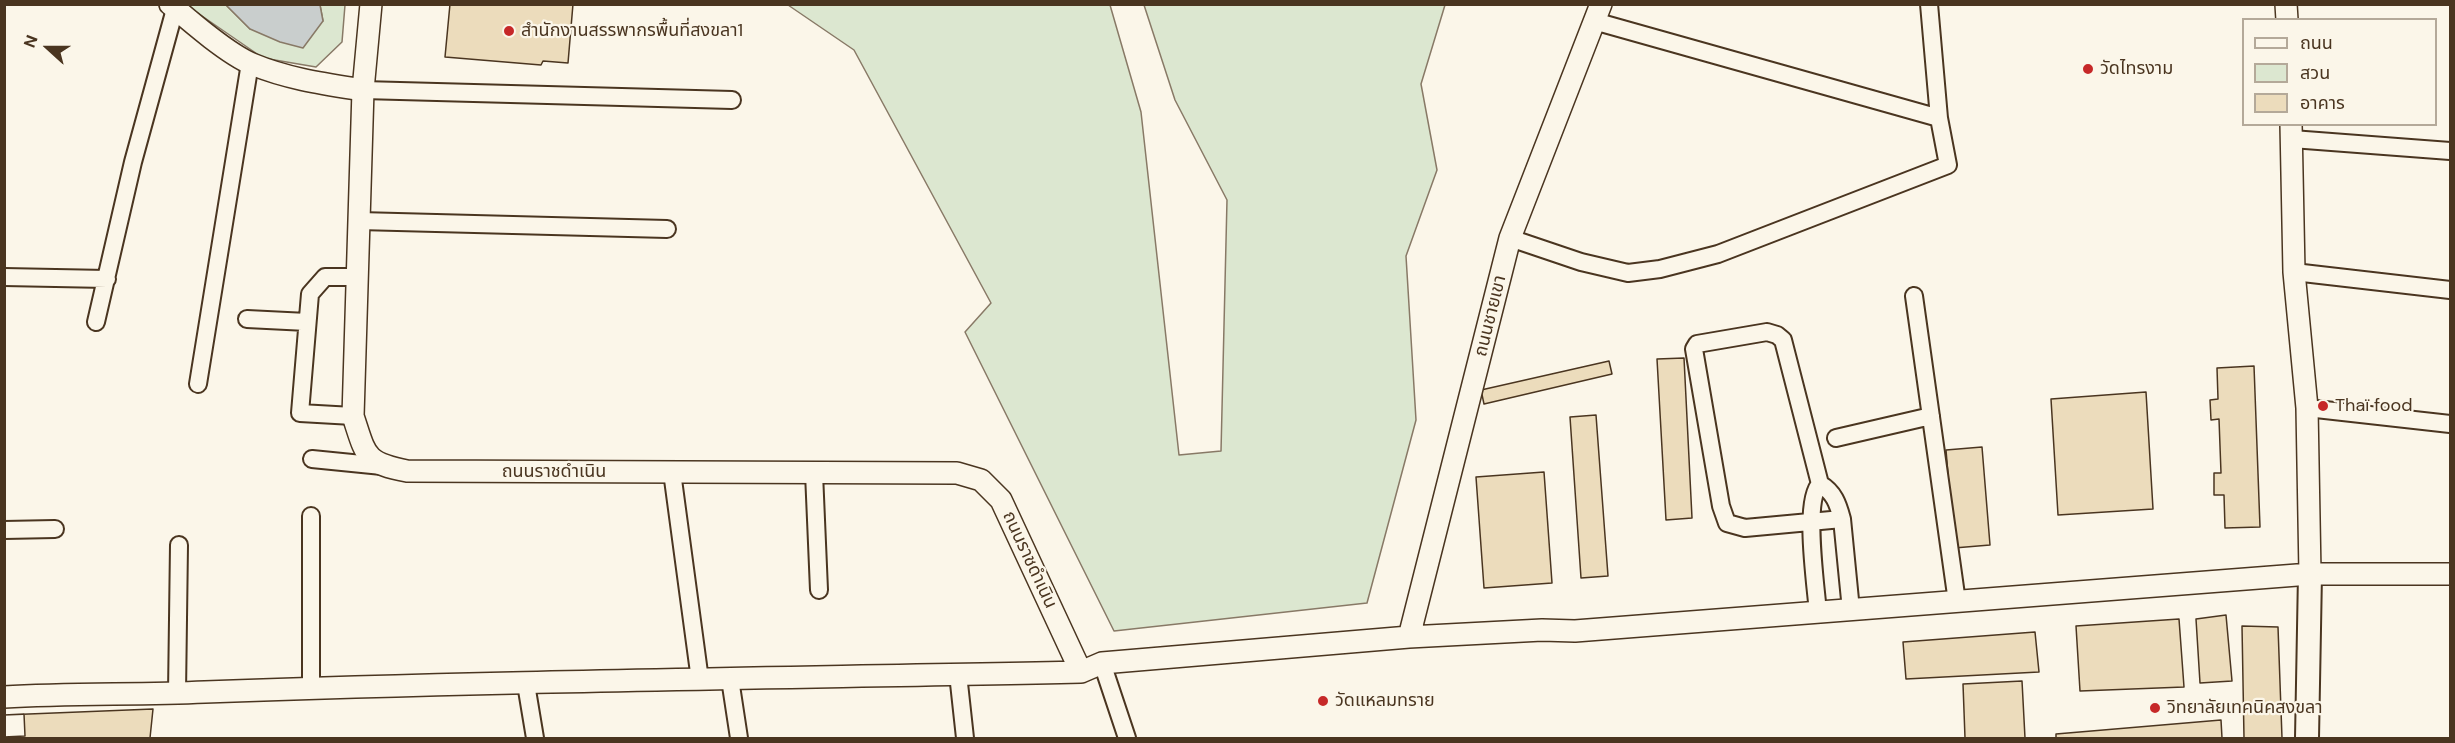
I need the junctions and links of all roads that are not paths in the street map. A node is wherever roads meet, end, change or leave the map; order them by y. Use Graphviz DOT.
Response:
graph roads {
  1 [pos="371,4"];
  2 [pos="1929,4"];
  3 [pos="172,7"];
  4 [pos="1598,13"];
  5 [pos="250,63"];
  6 [pos="363,90"];
  7 [pos="732,100"];
  8 [pos="1939,118"];
  9 [pos="2291,132"];
  10 [pos="2451,151"];
  11 [pos="359,221"];
  12 [pos="667,229"];
  13 [pos="1510,238"];
  14 [pos="2294,272"];
  15 [pos="4,277"];
  16 [pos="357,277"];
  17 [pos="107,279"];
  18 [pos="2451,290"];
  19 [pos="1914,296"];
  20 [pos="247,319"];
  21 [pos="96,322"];
  22 [pos="307,322"];
  23 [pos="198,384"];
  24 [pos="2307,408"];
  25 [pos="353,416"];
  26 [pos="1931,416"];
  27 [pos="2451,424"];
  28 [pos="1836,438"];
  29 [pos="312,459"];
  30 [pos="382,466"];
  31 [pos="672,472"];
  32 [pos="814,473"];
  33 [pos="1820,484"];
  34 [pos="312,516"];
  35 [pos="1842,519"];
  36 [pos="1812,524"];
  37 [pos="55,529"];
  38 [pos="4,530"];
  39 [pos="179,545"];
  40 [pos="2310,574"];
  41 [pos="2451,574"];
  42 [pos="819,590"];
  43 [pos="1957,602"];
  44 [pos="1851,610"];
  45 [pos="1818,613"];
  46 [pos="1409,637"];
  47 [pos="1102,663"];
  48 [pos="1081,672"];
  49 [pos="958,674"];
  50 [pos="730,679"];
  51 [pos="700,680"];
  52 [pos="526,684"];
  53 [pos="310,688"];
  54 [pos="177,693"];
  55 [pos="4,697"];
  56 [pos="535,738"];
  57 [pos="739,738"];
  58 [pos="965,738"];
  59 [pos="1127,738"];
  60 [pos="2307,738"];
  1 -- 6 [label="street"];
  2 -- 8 [label="street"];
  3 -- 5 [label="street"];
  3 -- 17 [label="street"];
  4 -- 8 [label="street"];
  4 -- 13 [label="street, ถนนชายเขา"];
  5 -- 6 [label="street"];
  5 -- 23 [label="street"];
  6 -- 7 [label="street"];
  6 -- 11 [label="street"];
  8 -- 13 [label="street"];
  9 -- 10 [label="street"];
  9 -- 14 [label="street"];
  11 -- 12 [label="street"];
  11 -- 16 [label="street"];
  13 -- 46 [label="street, ถนนชายเขา"];
  14 -- 18 [label="street"];
  14 -- 24 [label="street"];
  15 -- 17 [label="street"];
  16 -- 22 [label="street"];
  16 -- 25 [label="street"];
  17 -- 21 [label="street"];
  19 -- 26 [label="street"];
  20 -- 22 [label="street"];
  22 -- 25 [label="street"];
  24 -- 27 [label="street"];
  24 -- 40 [label="street"];
  25 -- 30 [label="street"];
  26 -- 28 [label="street"];
  26 -- 43 [label="street"];
  29 -- 30 [label="street"];
  30 -- 31 [label="street, ถนนราชดำเนิน"];
  31 -- 32 [label="street, ถนนราชดำเนิน"];
  31 -- 51 [label="street"];
  32 -- 42 [label="street"];
  32 -- 48 [label="street, ถนนราชดำเนิน"];
  33 -- 35 [label="street"];
  33 -- 36 [label="street"];
  33 -- 36 [label="street"];
  34 -- 53 [label="street"];
  35 -- 36 [label="street"];
  35 -- 44 [label="street"];
  36 -- 45 [label="street"];
  37 -- 38 [label="street"];
  39 -- 54 [label="street"];
  40 -- 41 [label="street"];
  40 -- 43 [label="street"];
  40 -- 60 [label="main road"];
  43 -- 44 [label="street"];
  44 -- 45 [label="street"];
  45 -- 46 [label="street"];
  46 -- 47 [label="street"];
  47 -- 48 [label="street"];
  47 -- 59 [label="street"];
  48 -- 49 [label="street"];
  49 -- 50 [label="street"];
  49 -- 58 [label="street"];
  50 -- 51 [label="street"];
  50 -- 57 [label="street"];
  51 -- 52 [label="street"];
  52 -- 53 [label="street"];
  52 -- 56 [label="street"];
  53 -- 54 [label="street"];
  54 -- 55 [label="street"];
}
